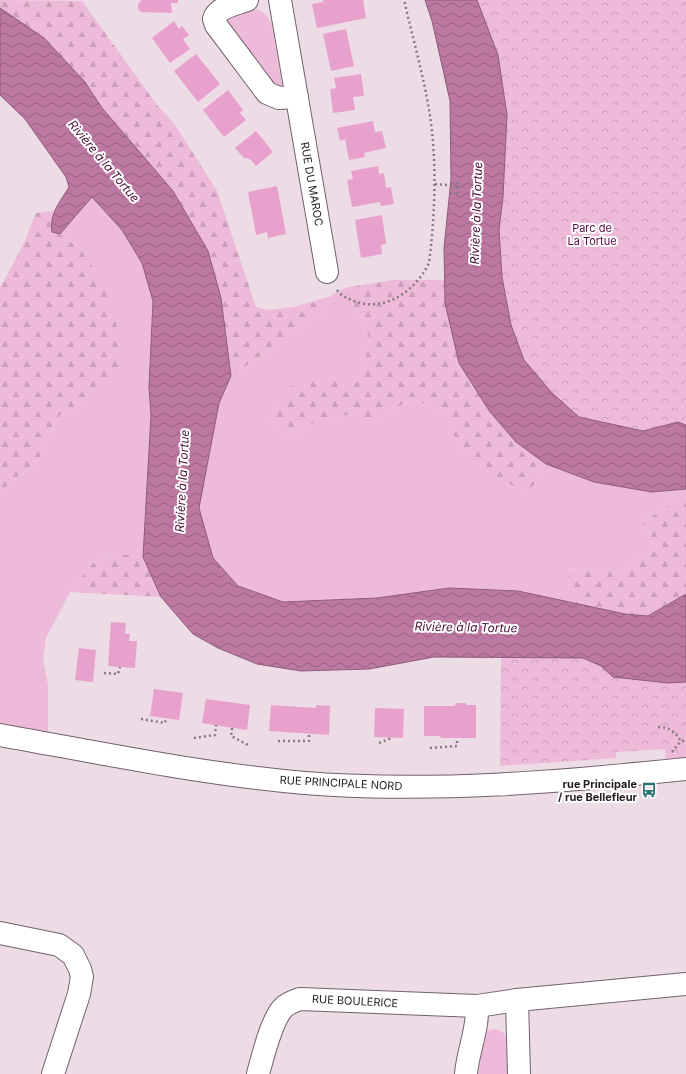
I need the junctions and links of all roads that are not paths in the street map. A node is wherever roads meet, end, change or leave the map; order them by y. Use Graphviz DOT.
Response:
graph roads {
  1 [pos="247,0"];
  2 [pos="280,0"];
  3 [pos="297,97"];
  4 [pos="332,281"];
  5 [pos="0,735"];
  6 [pos="678,763"];
  7 [pos="0,933"];
  8 [pos="686,984"];
  9 [pos="517,1000"];
  10 [pos="477,1006"];
  11 [pos="54,1074"];
  12 [pos="258,1074"];
  13 [pos="466,1074"];
  14 [pos="519,1074"];
  1 -- 3 [label="street"];
  2 -- 3 [label="street, RUE DU MAROC"];
  3 -- 4 [label="street, RUE DU MAROC"];
  5 -- 6 [label="street, RUE PRINCIPALE NORD"];
  7 -- 11 [label="street"];
  8 -- 9 [label="street, RUE BOULERICE"];
  9 -- 10 [label="street, RUE BOULERICE"];
  9 -- 14 [label="street"];
  10 -- 12 [label="street, RUE BOULERICE"];
  10 -- 13 [label="street"];
}
